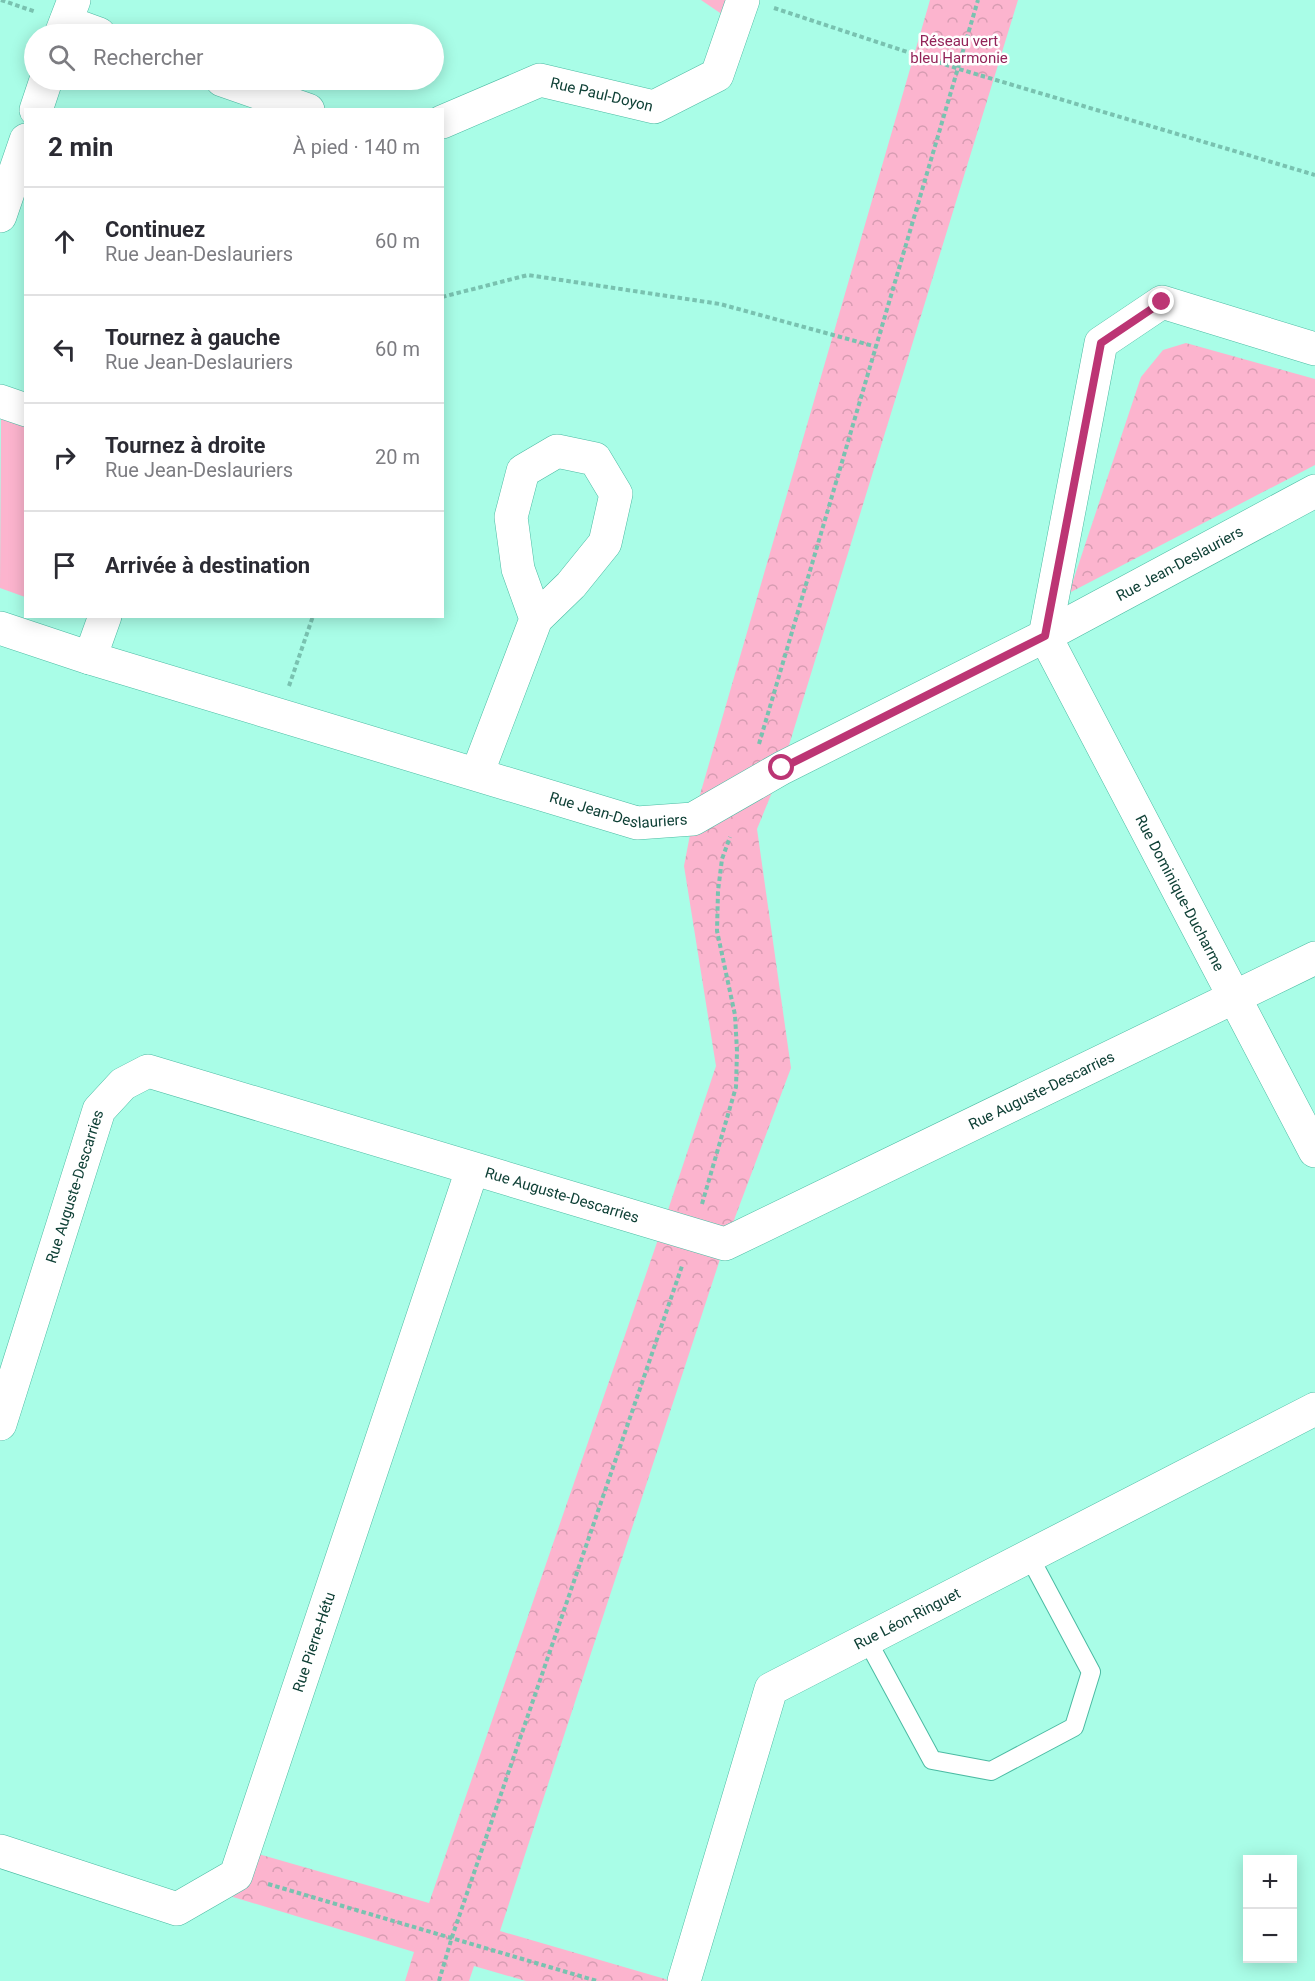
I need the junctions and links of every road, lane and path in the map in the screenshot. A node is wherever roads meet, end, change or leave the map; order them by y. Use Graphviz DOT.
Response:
graph roads {
  1 [pos="978,0"];
  2 [pos="758,4"];
  3 [pos="959,69"];
  4 [pos="43,90"];
  5 [pos="251,90"];
  6 [pos="37,108"];
  7 [pos="302,108"];
  8 [pos="444,121"];
  9 [pos="24,145"];
  10 [pos="1315,175"];
  11 [pos="2,200"];
  12 [pos="444,296"];
  13 [pos="877,347"];
  14 [pos="1315,349"];
  15 [pos="0,401"];
  16 [pos="24,409"];
  17 [pos="1315,491"];
  18 [pos="104,618"];
  19 [pos="312,618"];
  20 [pos="536,619"];
  21 [pos="0,628"];
  22 [pos="1045,636"];
  23 [pos="90,658"];
  24 [pos="279,715"];
  25 [pos="477,774"];
  26 [pos="746,788"];
  27 [pos="1315,958"];
  28 [pos="1234,998"];
  29 [pos="1315,1151"];
  30 [pos="472,1170"];
  31 [pos="693,1234"];
  32 [pos="1315,1409"];
  33 [pos="0,1424"];
  34 [pos="1029,1556"];
  35 [pos="867,1640"];
  36 [pos="0,1851"];
  37 [pos="236,1875"];
  38 [pos="452,1937"];
  39 [pos="439,1981"];
  40 [pos="597,1981"];
  41 [pos="684,1981"];
  1 -- 3 [label="path"];
  2 -- 3 [label="path"];
  2 -- 8 [label="street, Rue Paul-Doyon"];
  3 -- 10 [label="path"];
  3 -- 13 [label="path"];
  4 -- 6 [label="street"];
  5 -- 7 [label="street"];
  9 -- 11 [label="street"];
  12 -- 13 [label="path"];
  13 -- 26 [label="path"];
  14 -- 22 [label="street"];
  15 -- 16 [label="street"];
  17 -- 22 [label="street, Rue Jean-Deslauriers"];
  18 -- 23 [label="street"];
  19 -- 24 [label="path"];
  20 -- 20 [label="street"];
  20 -- 25 [label="street"];
  21 -- 23 [label="street, Rue Jean-Deslauriers"];
  22 -- 26 [label="street, Rue Jean-Deslauriers"];
  22 -- 28 [label="street, Rue Dominique-Ducharme"];
  23 -- 24 [label="street, Rue Jean-Deslauriers"];
  24 -- 25 [label="street, Rue Jean-Deslauriers"];
  25 -- 26 [label="street, Rue Jean-Deslauriers"];
  26 -- 31 [label="path"];
  27 -- 28 [label="street, Rue Auguste-Descarries"];
  28 -- 29 [label="street, Rue Dominique-Ducharme"];
  28 -- 31 [label="street, Rue Auguste-Descarries"];
  30 -- 31 [label="street, Rue Auguste-Descarries"];
  30 -- 33 [label="street, Rue Auguste-Descarries"];
  30 -- 37 [label="street, Rue Pierre-Hétu"];
  31 -- 38 [label="path"];
  32 -- 34 [label="street, Rue Léon-Ringuet"];
  34 -- 35 [label="street, Rue Léon-Ringuet"];
  34 -- 35 [label="lane"];
  35 -- 41 [label="street, Rue Léon-Ringuet"];
  36 -- 37 [label="street"];
  37 -- 38 [label="path"];
  38 -- 39 [label="path"];
  38 -- 40 [label="path"];
}
